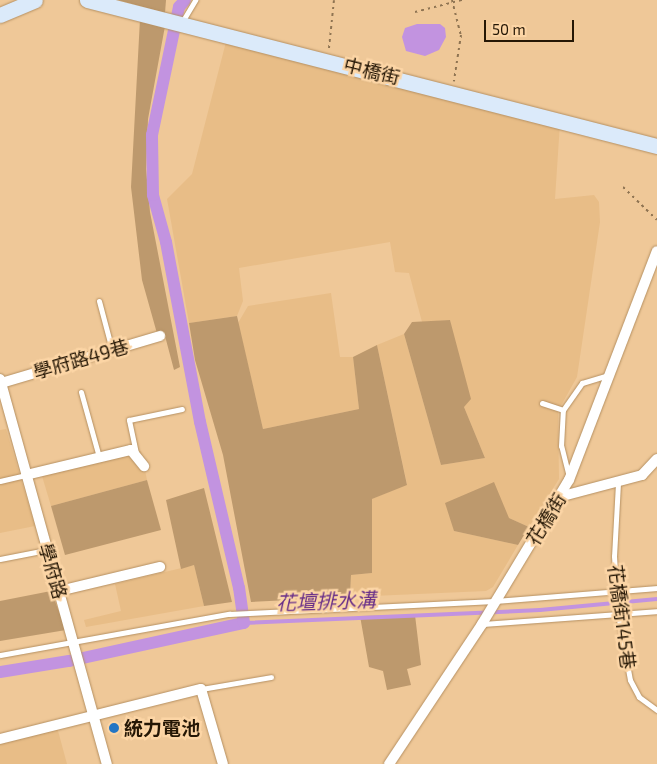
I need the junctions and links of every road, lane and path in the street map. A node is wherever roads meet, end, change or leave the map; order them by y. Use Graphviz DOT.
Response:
graph roads {
  1 [pos="35,0"];
  2 [pos="87,0"];
  3 [pos="195,0"];
  4 [pos="334,0"];
  5 [pos="462,0"];
  6 [pos="453,2"];
  7 [pos="415,12"];
  8 [pos="0,15"];
  9 [pos="182,22"];
  10 [pos="328,60"];
  11 [pos="452,92"];
  12 [pos="657,146"];
  13 [pos="623,188"];
  14 [pos="657,220"];
  15 [pos="657,251"];
  16 [pos="99,301"];
  17 [pos="160,336"];
  18 [pos="112,350"];
  19 [pos="611,375"];
  20 [pos="1,381"];
  21 [pos="81,392"];
  22 [pos="542,403"];
  23 [pos="182,409"];
  24 [pos="563,410"];
  25 [pos="136,454"];
  26 [pos="99,457"];
  27 [pos="657,458"];
  28 [pos="144,466"];
  29 [pos="26,475"];
  30 [pos="570,480"];
  31 [pos="0,481"];
  32 [pos="618,483"];
  33 [pos="559,497"];
  34 [pos="46,550"];
  35 [pos="0,559"];
  36 [pos="160,567"];
  37 [pos="657,588"];
  38 [pos="59,591"];
  39 [pos="617,592"];
  40 [pos="495,601"];
  41 [pos="657,611"];
  42 [pos="618,614"];
  43 [pos="482,624"];
  44 [pos="74,647"];
  45 [pos="0,655"];
  46 [pos="272,677"];
  47 [pos="201,689"];
  48 [pos="657,710"];
  49 [pos="92,716"];
  50 [pos="0,738"];
  51 [pos="106,764"];
  52 [pos="223,764"];
  53 [pos="389,764"];
  1 -- 8 [label="street"];
  2 -- 9 [label="street, 中橋街"];
  3 -- 9 [label="lane"];
  4 -- 10 [label="path"];
  5 -- 6 [label="path"];
  6 -- 7 [label="path"];
  6 -- 11 [label="path"];
  9 -- 10 [label="street, 中橋街"];
  10 -- 11 [label="street, 中橋街"];
  11 -- 12 [label="street, 中橋街"];
  13 -- 14 [label="path"];
  15 -- 19 [label="street, 花橋街"];
  16 -- 18 [label="lane"];
  17 -- 18 [label="street, 學府路49巷"];
  18 -- 20 [label="street, 學府路49巷"];
  19 -- 24 [label="lane"];
  19 -- 30 [label="street, 花橋街"];
  20 -- 29 [label="street, 學府路"];
  21 -- 26 [label="lane"];
  22 -- 24 [label="lane"];
  23 -- 25 [label="lane"];
  24 -- 30 [label="lane"];
  25 -- 26 [label="street"];
  25 -- 28 [label="street"];
  26 -- 29 [label="street"];
  27 -- 32 [label="street"];
  29 -- 31 [label="lane"];
  29 -- 34 [label="street, 學府路"];
  30 -- 33 [label="street, 花橋街"];
  32 -- 33 [label="street"];
  32 -- 39 [label="lane, 花橋街145巷"];
  33 -- 40 [label="street, 花橋街"];
  34 -- 35 [label="lane"];
  34 -- 38 [label="street, 學府路"];
  36 -- 38 [label="street"];
  37 -- 39 [label="lane"];
  38 -- 44 [label="street, 學府路"];
  39 -- 40 [label="lane"];
  39 -- 42 [label="lane, 花橋街145巷"];
  40 -- 43 [label="street, 花橋街"];
  40 -- 44 [label="lane"];
  41 -- 42 [label="lane"];
  42 -- 43 [label="lane"];
  42 -- 48 [label="lane, 花橋街145巷"];
  43 -- 53 [label="street, 花橋街"];
  44 -- 45 [label="lane"];
  44 -- 49 [label="street, 學府路"];
  46 -- 47 [label="lane"];
  47 -- 49 [label="street"];
  47 -- 52 [label="street"];
  49 -- 50 [label="street"];
  49 -- 51 [label="street, 學府路"];
}
